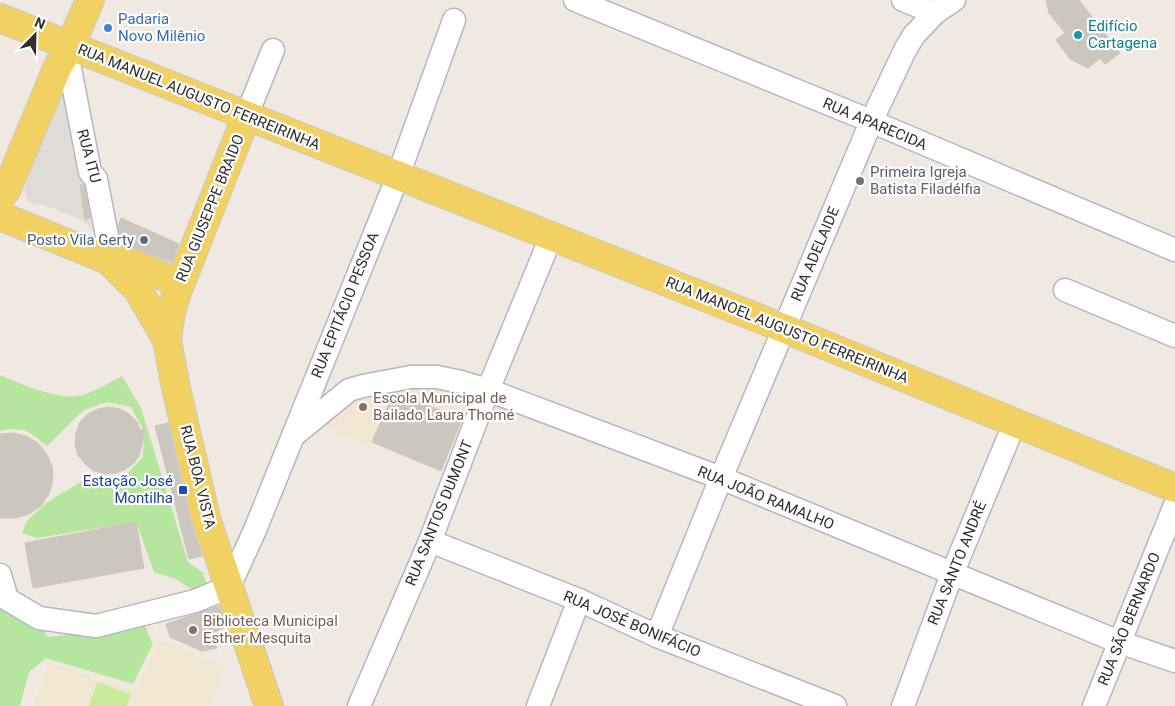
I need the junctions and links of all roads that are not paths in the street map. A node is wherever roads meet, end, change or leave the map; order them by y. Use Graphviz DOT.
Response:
graph roads {
  1 [pos="90,0"];
  2 [pos="575,0"];
  3 [pos="902,0"];
  4 [pos="954,0"];
  5 [pos="935,13"];
  6 [pos="0,18"];
  7 [pos="454,20"];
  8 [pos="68,49"];
  9 [pos="274,50"];
  10 [pos="246,117"];
  11 [pos="871,122"];
  12 [pos="398,176"];
  13 [pos="0,198"];
  14 [pos="0,216"];
  15 [pos="551,237"];
  16 [pos="1175,250"];
  17 [pos="108,260"];
  18 [pos="180,283"];
  19 [pos="1065,290"];
  20 [pos="783,328"];
  21 [pos="1175,336"];
  22 [pos="167,340"];
  23 [pos="324,356"];
  24 [pos="349,390"];
  25 [pos="488,390"];
  26 [pos="1014,422"];
  27 [pos="293,436"];
  28 [pos="721,478"];
  29 [pos="1175,488"];
  30 [pos="1175,505"];
  31 [pos="430,541"];
  32 [pos="952,574"];
  33 [pos="0,575"];
  34 [pos="230,587"];
  35 [pos="579,600"];
  36 [pos="657,636"];
  37 [pos="1119,642"];
  38 [pos="1175,661"];
  39 [pos="270,706"];
  40 [pos="359,706"];
  41 [pos="538,706"];
  42 [pos="835,706"];
  43 [pos="903,706"];
  44 [pos="1094,706"];
  1 -- 8 [label="main road"];
  2 -- 11 [label="street, RUA APARECIDA"];
  3 -- 5 [label="street"];
  4 -- 5 [label="street, RUA ADELAIDE"];
  5 -- 11 [label="street, RUA ADELAIDE"];
  6 -- 8 [label="main road, RUA MANUEL AUGUSTO FERREIRINHA"];
  7 -- 12 [label="street, RUA EPITÁCIO PESSOA"];
  8 -- 10 [label="main road, RUA MANUEL AUGUSTO FERREIRINHA"];
  8 -- 13 [label="main road"];
  8 -- 17 [label="street, RUA ITU"];
  9 -- 10 [label="street, RUA GIUSEPPE BRAIDO"];
  10 -- 12 [label="main road, RUA MANUEL AUGUSTO FERREIRINHA"];
  10 -- 18 [label="main road, RUA GIUSEPPE BRAIDO"];
  11 -- 16 [label="street, RUA APARECIDA"];
  11 -- 20 [label="street, RUA ADELAIDE"];
  12 -- 15 [label="main road, RUA MANOEL AUGUSTO FERREIRINHA"];
  12 -- 23 [label="street, RUA EPITÁCIO PESSOA"];
  14 -- 17 [label="main road"];
  15 -- 20 [label="main road, RUA MANOEL AUGUSTO FERREIRINHA"];
  15 -- 25 [label="street, RUA SANTOS DUMONT"];
  17 -- 18 [label="main road"];
  17 -- 22 [label="main road, RUA BOA VISTA"];
  18 -- 22 [label="main road, RUA GIUSEPPE BRAIDO"];
  19 -- 21 [label="street"];
  20 -- 26 [label="main road, RUA MANOEL AUGUSTO FERREIRINHA"];
  20 -- 28 [label="street, RUA ADELAIDE"];
  22 -- 34 [label="main road, RUA BOA VISTA"];
  23 -- 24 [label="street"];
  23 -- 27 [label="street, RUA EPITÁCIO PESSOA"];
  24 -- 25 [label="street, RUA JOÃO RAMALHO"];
  24 -- 27 [label="street, RUA JOÃO RAMALHO"];
  25 -- 28 [label="street, RUA JOÃO RAMALHO"];
  25 -- 31 [label="street, RUA SANTOS DUMONT"];
  26 -- 29 [label="main road, RUA MANOEL AUGUSTO FERREIRINHA"];
  26 -- 32 [label="street, RUA SANTO ANDRÉ"];
  27 -- 34 [label="street, RUA EPITÁCIO PESSOA"];
  28 -- 32 [label="street, RUA JOÃO RAMALHO"];
  28 -- 36 [label="street, RUA ADELAIDE"];
  30 -- 37 [label="street, RUA SÃO BERNARDO"];
  31 -- 35 [label="street, RUA JOSÉ BONIFÁCIO"];
  31 -- 40 [label="street, RUA SANTOS DUMONT"];
  32 -- 37 [label="street, RUA JOÃO RAMALHO"];
  32 -- 43 [label="street, RUA SANTO ANDRÉ"];
  33 -- 34 [label="street"];
  34 -- 39 [label="main road, RUA BOA VISTA"];
  35 -- 36 [label="street, RUA JOSÉ BONIFÁCIO"];
  35 -- 41 [label="street"];
  36 -- 42 [label="street, RUA JOSÉ BONIFÁCIO"];
  37 -- 38 [label="street, RUA JOÃO RAMALHO"];
  37 -- 44 [label="street, RUA SÃO BERNARDO"];
}
